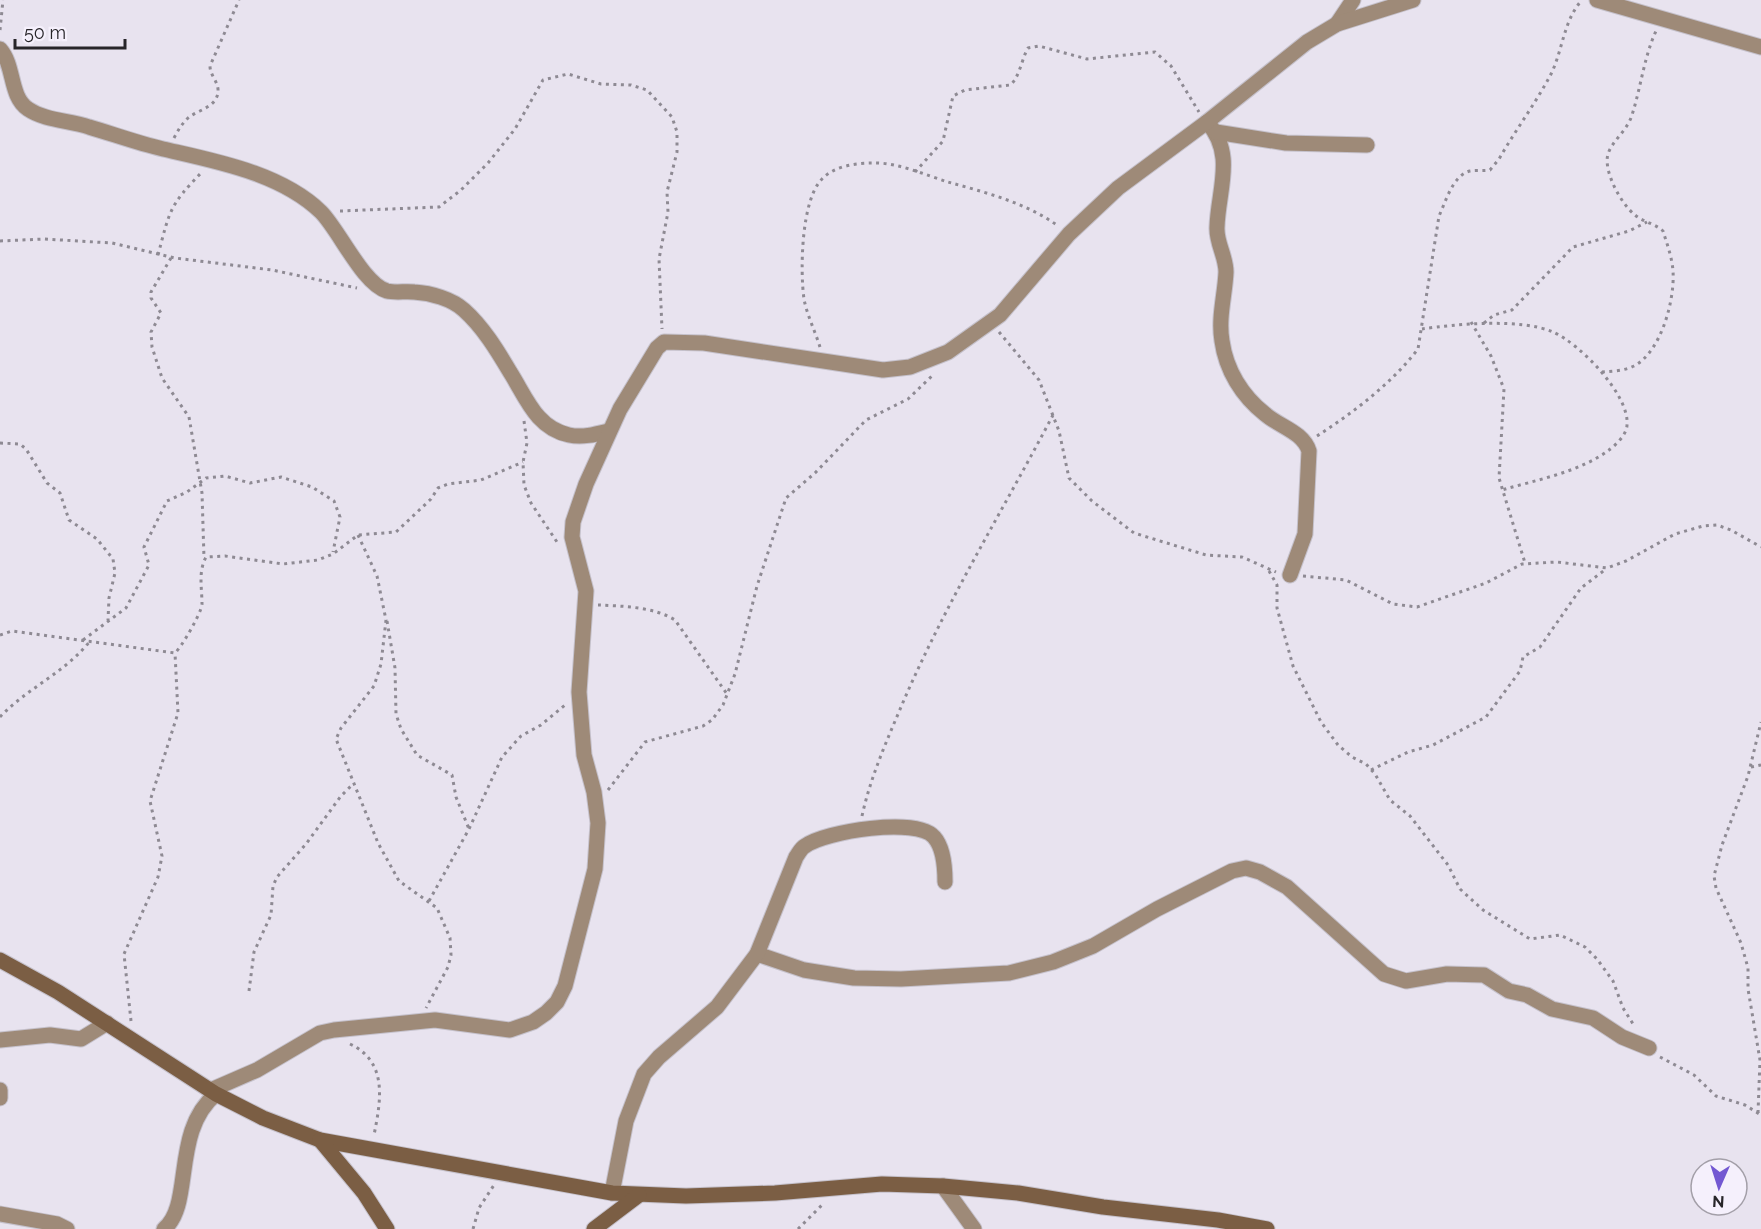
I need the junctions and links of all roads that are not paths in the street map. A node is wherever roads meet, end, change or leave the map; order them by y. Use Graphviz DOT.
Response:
graph roads {
  1 [pos="1353,0"];
  2 [pos="1413,0"];
  3 [pos="1597,0"];
  4 [pos="1337,24"];
  5 [pos="1761,47"];
  6 [pos="0,49"];
  7 [pos="1212,127"];
  8 [pos="1367,145"];
  9 [pos="609,431"];
  10 [pos="1290,575"];
  11 [pos="945,882"];
  12 [pos="757,954"];
  13 [pos="0,960"];
  14 [pos="107,1023"];
  15 [pos="0,1040"];
  16 [pos="1649,1048"];
  17 [pos="0,1090"];
  18 [pos="213,1092"];
  19 [pos="0,1098"];
  20 [pos="320,1140"];
  21 [pos="943,1186"];
  22 [pos="612,1193"];
  23 [pos="639,1195"];
  24 [pos="0,1214"];
  25 [pos="68,1229"];
  26 [pos="164,1229"];
  27 [pos="387,1229"];
  28 [pos="594,1229"];
  29 [pos="974,1229"];
  30 [pos="1267,1229"];
  1 -- 4 [label="street"];
  2 -- 4 [label="street"];
  3 -- 5 [label="street"];
  4 -- 7 [label="street"];
  6 -- 9 [label="street"];
  7 -- 8 [label="street"];
  7 -- 9 [label="street"];
  7 -- 10 [label="street"];
  9 -- 18 [label="street"];
  11 -- 12 [label="street"];
  12 -- 16 [label="street"];
  12 -- 22 [label="street"];
  13 -- 14 [label="street"];
  14 -- 15 [label="street"];
  14 -- 18 [label="street"];
  17 -- 19 [label="street"];
  18 -- 20 [label="street"];
  18 -- 26 [label="street"];
  20 -- 22 [label="street"];
  20 -- 27 [label="street"];
  21 -- 23 [label="street"];
  21 -- 29 [label="street"];
  21 -- 30 [label="street"];
  22 -- 23 [label="street"];
  23 -- 28 [label="street"];
  24 -- 25 [label="street"];
}
